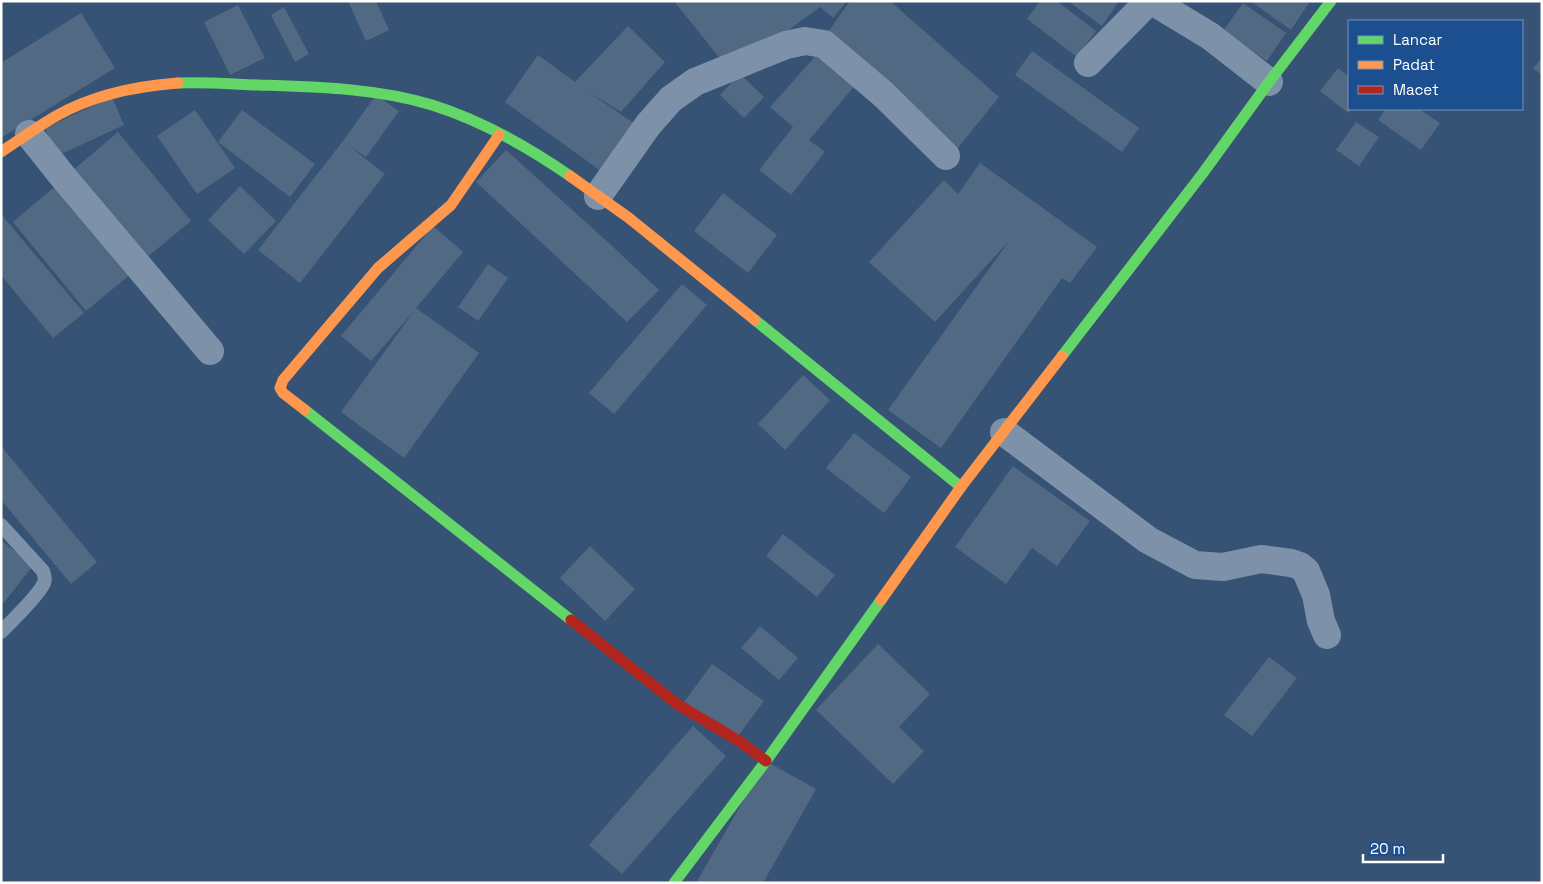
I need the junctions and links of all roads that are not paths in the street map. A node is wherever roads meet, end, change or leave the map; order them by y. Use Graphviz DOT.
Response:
graph roads {
  1 [pos="1150,1"];
  2 [pos="1331,1"];
  3 [pos="1088,64"];
  4 [pos="1269,82"];
  5 [pos="29,134"];
  6 [pos="499,135"];
  7 [pos="1,152"];
  8 [pos="946,156"];
  9 [pos="598,196"];
  10 [pos="210,350"];
  11 [pos="1004,432"];
  12 [pos="961,487"];
  13 [pos="1,525"];
  14 [pos="1,632"];
  15 [pos="1326,635"];
  16 [pos="766,761"];
  17 [pos="674,883"];
  1 -- 3 [label="street"];
  1 -- 4 [label="street"];
  2 -- 4 [label="street"];
  4 -- 11 [label="street"];
  5 -- 6 [label="street"];
  5 -- 7 [label="street"];
  5 -- 10 [label="street"];
  6 -- 9 [label="street"];
  6 -- 16 [label="street"];
  8 -- 9 [label="street"];
  9 -- 12 [label="street"];
  11 -- 12 [label="street"];
  11 -- 15 [label="street"];
  12 -- 16 [label="street"];
  13 -- 14 [label="lane"];
  16 -- 17 [label="street"];
}
